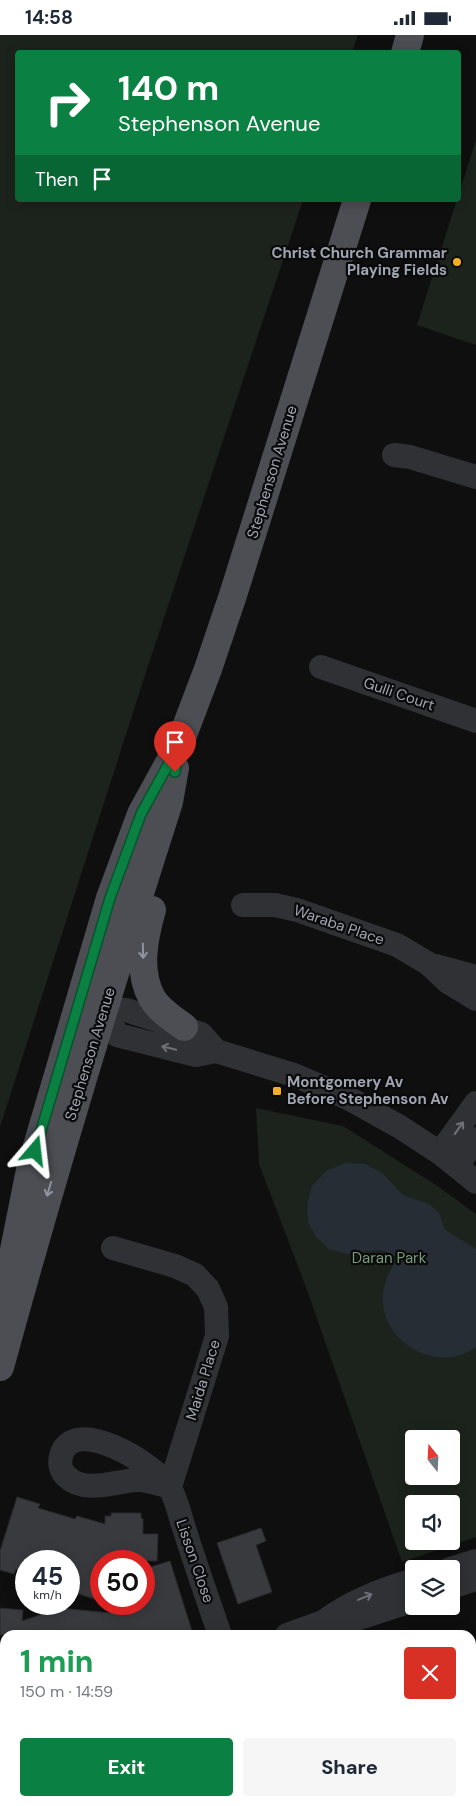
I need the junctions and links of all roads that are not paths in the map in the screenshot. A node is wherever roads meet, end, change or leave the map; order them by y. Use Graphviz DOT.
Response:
graph roads {
  1 [pos="410,35"];
  2 [pos="405,50"];
  3 [pos="356,202"];
  4 [pos="394,455"];
  5 [pos="476,477"];
  6 [pos="321,667"];
  7 [pos="476,721"];
  8 [pos="180,743"];
  9 [pos="169,802"];
  10 [pos="243,905"];
  11 [pos="91,963"];
  12 [pos="429,964"];
  13 [pos="476,977"];
  14 [pos="476,999"];
  15 [pos="103,1008"];
  16 [pos="184,1027"];
  17 [pos="216,1051"];
  18 [pos="476,1103"];
  19 [pos="476,1139"];
  20 [pos="449,1160"];
  21 [pos="30,1170"];
  22 [pos="476,1182"];
  23 [pos="113,1248"];
  24 [pos="0,1305"];
  25 [pos="0,1367"];
  26 [pos="170,1487"];
  27 [pos="476,1561"];
  28 [pos="460,1566"];
  29 [pos="476,1579"];
  30 [pos="405,1583"];
  31 [pos="460,1584"];
  32 [pos="405,1603"];
  33 [pos="324,1622"];
  34 [pos="218,1630"];
  35 [pos="304,1630"];
  1 -- 2 [label="main road"];
  3 -- 8 [label="main road, Stephenson Avenue"];
  4 -- 5 [label="street"];
  6 -- 7 [label="street, Gulli Court"];
  8 -- 9 [label="main road, Stephenson Avenue"];
  8 -- 11 [label="main road, Stephenson Avenue"];
  9 -- 15 [label="main road, Stephenson Avenue"];
  9 -- 16 [label="main road, one-way"];
  10 -- 12 [label="street, Waraba Place"];
  11 -- 15 [label="street"];
  11 -- 21 [label="main road, Stephenson Avenue"];
  12 -- 13 [label="street, Waraba Place"];
  12 -- 14 [label="street, Waraba Place"];
  15 -- 16 [label="street"];
  17 -- 15 [label="street, one-way"];
  15 -- 21 [label="street"];
  15 -- 25 [label="main road, Stephenson Avenue, one-way"];
  16 -- 17 [label="street"];
  17 -- 20 [label="street"];
  20 -- 18 [label="street, one-way"];
  19 -- 20 [label="street"];
  20 -- 22 [label="street"];
  21 -- 24 [label="main road, Stephenson Avenue"];
  23 -- 26 [label="street, Maida Place"];
  26 -- 34 [label="street, Lisson Close"];
  27 -- 28 [label="street"];
  29 -- 31 [label="street"];
  33 -- 30 [label="street, one-way"];
  32 -- 33 [label="street"];
  33 -- 35 [label="street"];
}
